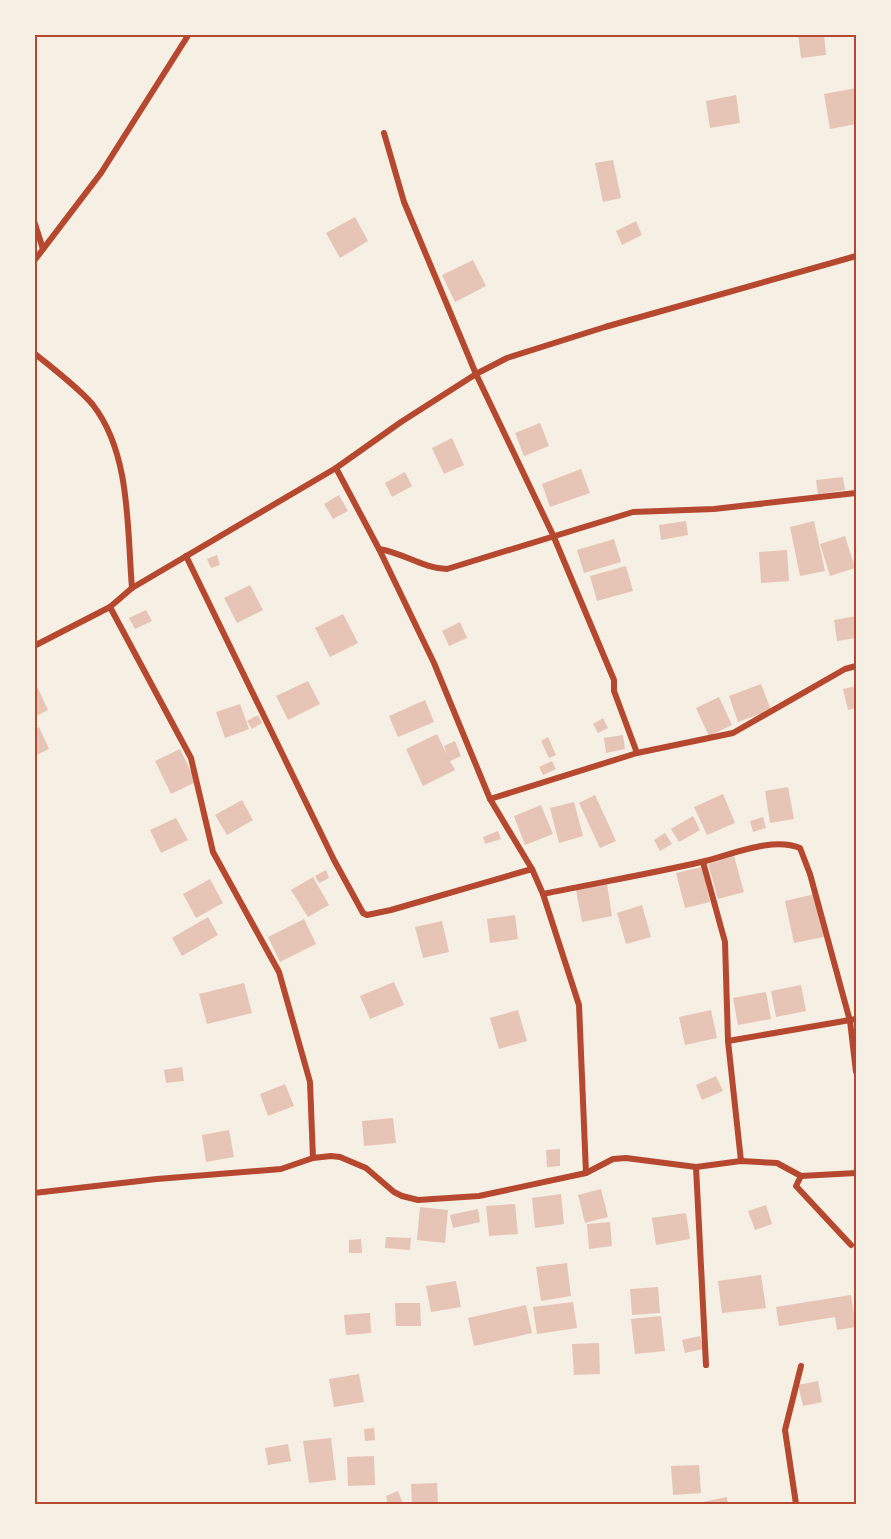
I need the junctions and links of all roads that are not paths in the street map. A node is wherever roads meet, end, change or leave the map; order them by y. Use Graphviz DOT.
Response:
graph roads {
  1 [pos="189,34"];
  2 [pos="384,134"];
  3 [pos="34,221"];
  4 [pos="43,249"];
  5 [pos="856,256"];
  6 [pos="34,261"];
  7 [pos="34,352"];
  8 [pos="476,374"];
  9 [pos="336,468"];
  10 [pos="856,493"];
  11 [pos="553,535"];
  12 [pos="379,549"];
  13 [pos="186,556"];
  14 [pos="132,588"];
  15 [pos="110,607"];
  16 [pos="34,646"];
  17 [pos="856,666"];
  18 [pos="637,753"];
  19 [pos="490,799"];
  20 [pos="703,862"];
  21 [pos="532,868"];
  22 [pos="543,894"];
  23 [pos="853,1020"];
  24 [pos="728,1041"];
  25 [pos="856,1072"];
  26 [pos="313,1158"];
  27 [pos="741,1161"];
  28 [pos="696,1167"];
  29 [pos="586,1173"];
  30 [pos="856,1173"];
  31 [pos="801,1176"];
  32 [pos="34,1193"];
  33 [pos="851,1245"];
  34 [pos="706,1365"];
  35 [pos="801,1366"];
  36 [pos="796,1504"];
  1 -- 4 [label="street"];
  2 -- 8 [label="street"];
  3 -- 4 [label="street"];
  4 -- 6 [label="street"];
  5 -- 8 [label="street"];
  7 -- 14 [label="street"];
  8 -- 9 [label="street"];
  8 -- 11 [label="street"];
  9 -- 12 [label="street"];
  9 -- 13 [label="street"];
  10 -- 11 [label="street"];
  11 -- 12 [label="street"];
  11 -- 18 [label="street"];
  12 -- 19 [label="street"];
  13 -- 14 [label="street"];
  13 -- 21 [label="street"];
  14 -- 15 [label="street"];
  15 -- 16 [label="street"];
  15 -- 26 [label="street"];
  17 -- 18 [label="street"];
  18 -- 19 [label="street"];
  19 -- 21 [label="street"];
  20 -- 22 [label="street"];
  20 -- 23 [label="street"];
  20 -- 24 [label="street"];
  21 -- 22 [label="street"];
  22 -- 29 [label="street"];
  23 -- 24 [label="street"];
  23 -- 25 [label="street"];
  24 -- 27 [label="street"];
  26 -- 29 [label="street"];
  26 -- 32 [label="street"];
  27 -- 28 [label="street"];
  27 -- 31 [label="street"];
  28 -- 29 [label="street"];
  28 -- 34 [label="street"];
  30 -- 31 [label="street"];
  31 -- 33 [label="street"];
  35 -- 36 [label="street"];
}
